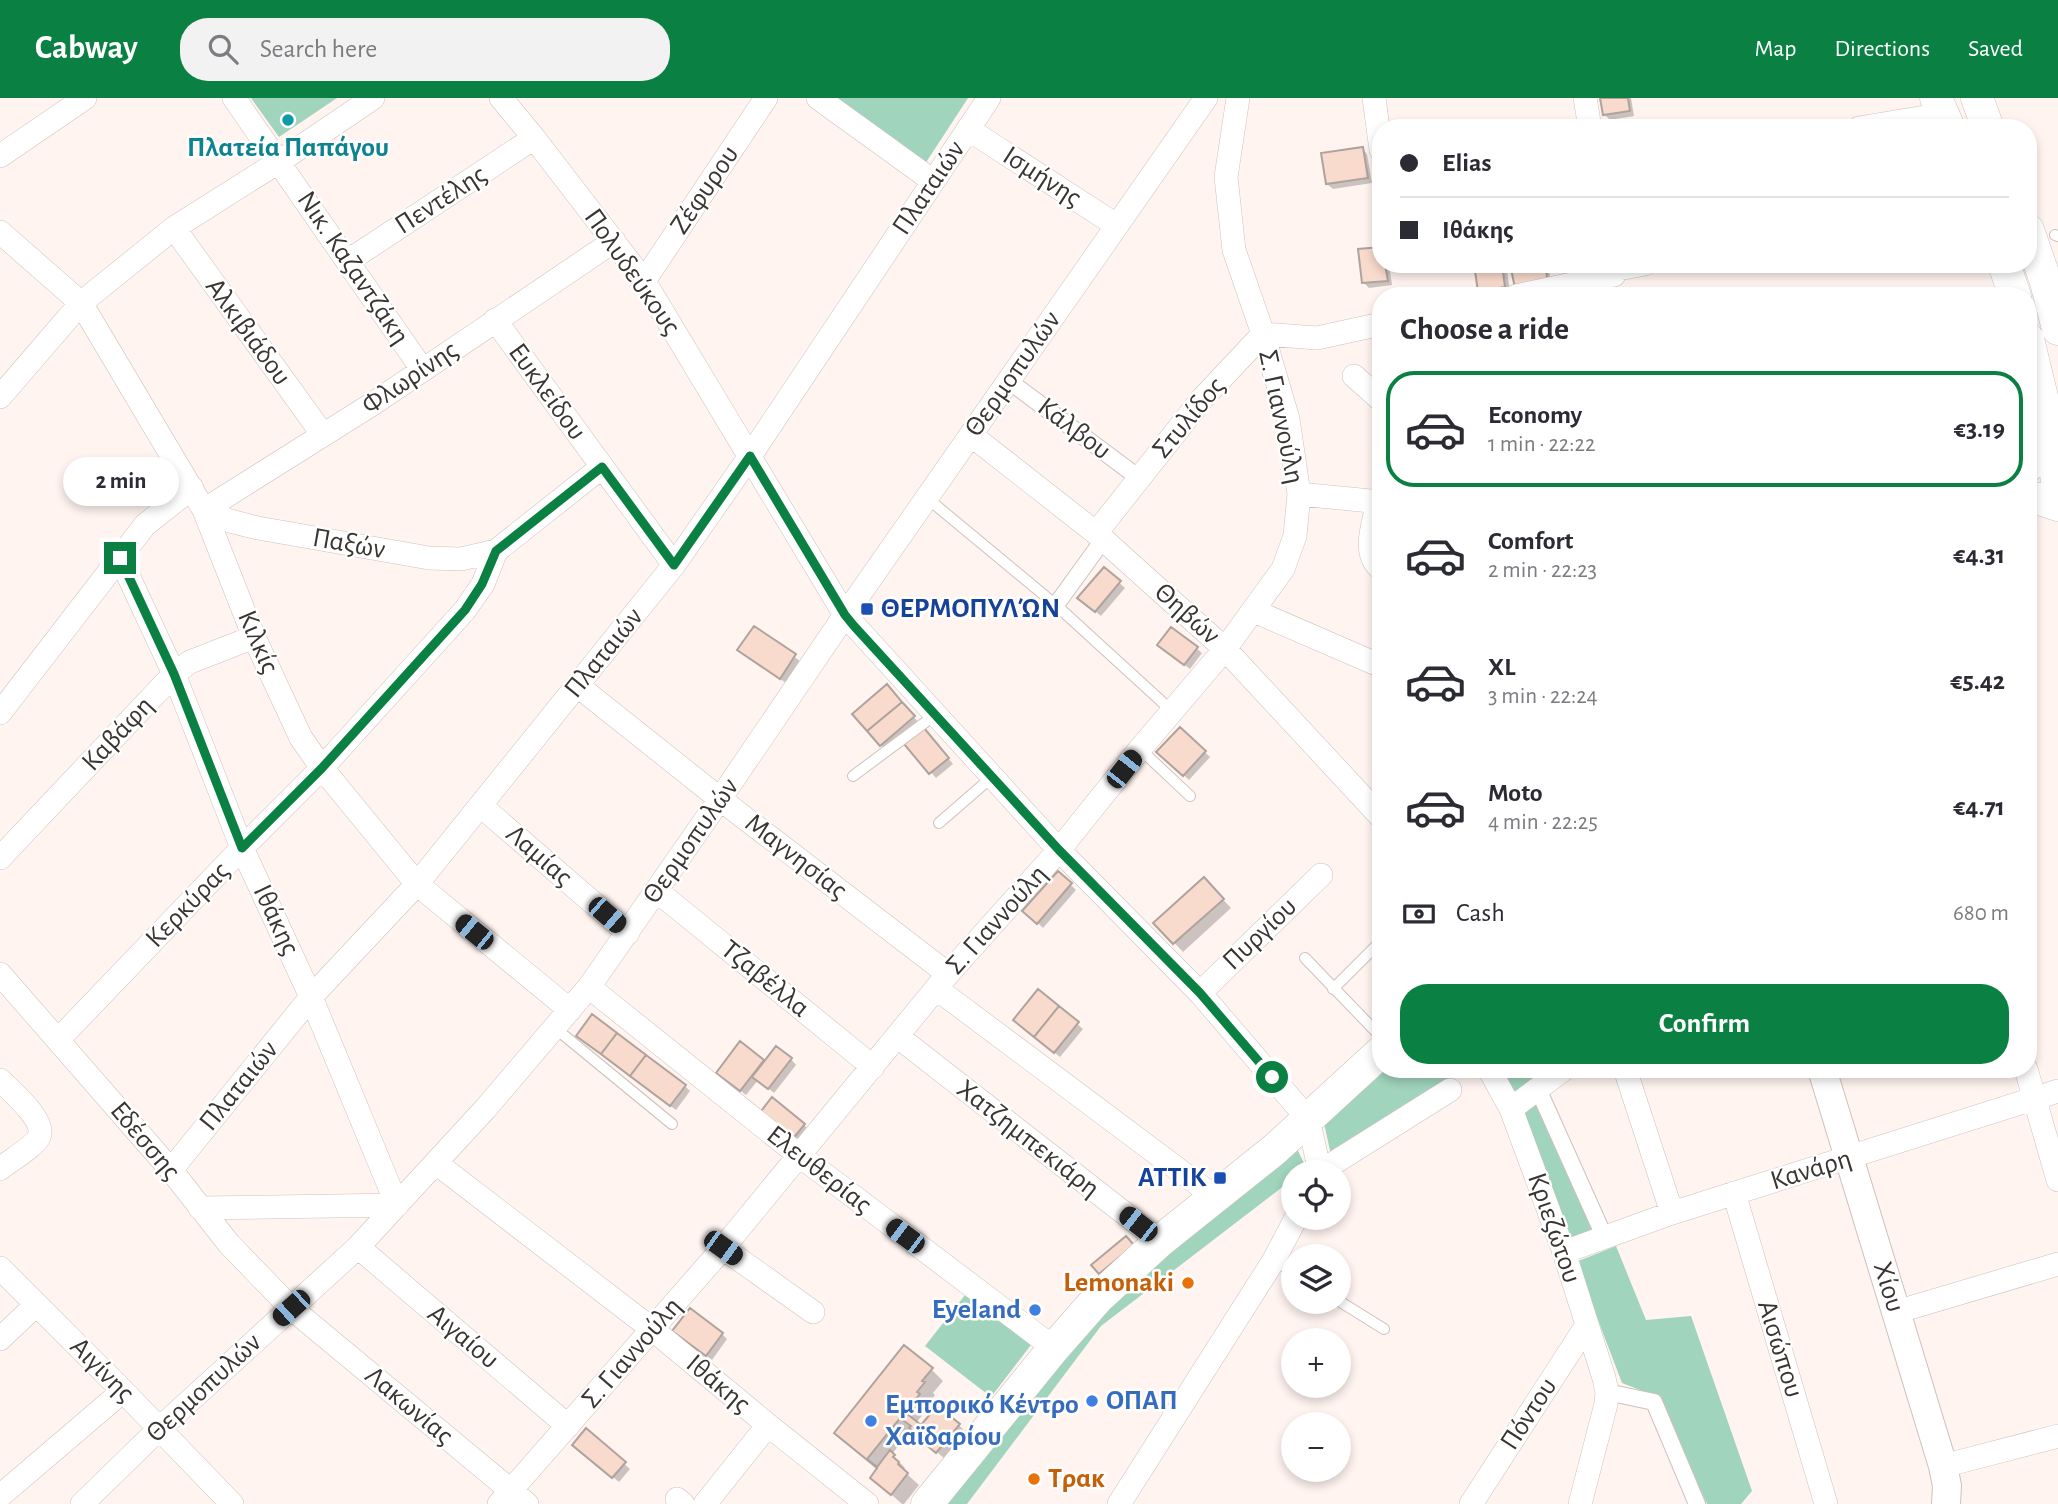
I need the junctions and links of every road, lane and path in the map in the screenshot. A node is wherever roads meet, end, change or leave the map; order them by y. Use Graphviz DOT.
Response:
graph roads {
  1 [pos="85,98"];
  2 [pos="234,98"];
  3 [pos="373,98"];
  4 [pos="501,98"];
  5 [pos="766,98"];
  6 [pos="818,98"];
  7 [pos="989,98"];
  8 [pos="1206,98"];
  9 [pos="1238,98"];
  10 [pos="1374,98"];
  11 [pos="1585,98"];
  12 [pos="1977,98"];
  13 [pos="1943,113"];
  14 [pos="1377,119"];
  15 [pos="1585,119"];
  16 [pos="1909,119"];
  17 [pos="1985,119"];
  18 [pos="968,129"];
  19 [pos="534,138"];
  20 [pos="0,156"];
  21 [pos="279,161"];
  22 [pos="933,181"];
  23 [pos="1115,225"];
  24 [pos="174,228"];
  25 [pos="0,232"];
  26 [pos="2047,234"];
  27 [pos="614,241"];
  28 [pos="348,261"];
  29 [pos="1615,276"];
  30 [pos="644,281"];
  31 [pos="1561,287"];
  32 [pos="81,303"];
  33 [pos="495,320"];
  34 [pos="1372,326"];
  35 [pos="2058,329"];
  36 [pos="1263,334"];
  37 [pos="422,369"];
  38 [pos="2037,373"];
  39 [pos="1354,376"];
  40 [pos="1009,381"];
  41 [pos="1372,392"];
  42 [pos="0,397"];
  43 [pos="323,435"];
  44 [pos="971,435"];
  45 [pos="2055,442"];
  46 [pos="750,456"];
  47 [pos="2037,458"];
  48 [pos="602,467"];
  49 [pos="1139,478"];
  50 [pos="192,488"];
  51 [pos="1299,494"];
  52 [pos="2058,494"];
  53 [pos="927,498"];
  54 [pos="2037,499"];
  55 [pos="1372,501"];
  56 [pos="2058,505"];
  57 [pos="204,510"];
  58 [pos="1100,536"];
  59 [pos="1372,538"];
  60 [pos="496,551"];
  61 [pos="120,558"];
  62 [pos="1372,560"];
  63 [pos="674,565"];
  64 [pos="1056,605"];
  65 [pos="1254,611"];
  66 [pos="845,615"];
  67 [pos="254,636"];
  68 [pos="1225,649"];
  69 [pos="1372,662"];
  70 [pos="174,674"];
  71 [pos="578,686"];
  72 [pos="1172,711"];
  73 [pos="0,713"];
  74 [pos="935,715"];
  75 [pos="1140,749"];
  76 [pos="322,768"];
  77 [pos="853,776"];
  78 [pos="992,777"];
  79 [pos="1190,796"];
  80 [pos="720,799"];
  81 [pos="481,806"];
  82 [pos="1372,807"];
  83 [pos="939,823"];
  84 [pos="242,848"];
  85 [pos="1059,850"];
  86 [pos="0,858"];
  87 [pos="1321,875"];
  88 [pos="416,884"];
  89 [pos="657,891"];
  90 [pos="628,933"];
  91 [pos="1372,950"];
  92 [pos="1305,958"];
  93 [pos="0,974"];
  94 [pos="943,982"];
  95 [pos="589,987"];
  96 [pos="1333,989"];
  97 [pos="1200,993"];
  98 [pos="311,997"];
  99 [pos="570,1010"];
  100 [pos="555,1028"];
  101 [pos="1372,1028"];
  102 [pos="897,1036"];
  103 [pos="58,1039"];
  104 [pos="1372,1060"];
  105 [pos="873,1067"];
  106 [pos="1494,1078"];
  107 [pos="1552,1078"];
  108 [pos="1628,1078"];
  109 [pos="1825,1078"];
  110 [pos="2029,1078"];
  111 [pos="0,1080"];
  112 [pos="1538,1089"];
  113 [pos="1450,1090"];
  114 [pos="2058,1091"];
  115 [pos="2034,1097"];
  116 [pos="1511,1109"];
  117 [pos="1308,1119"];
  118 [pos="672,1124"];
  119 [pos="800,1156"];
  120 [pos="1849,1158"];
  121 [pos="1317,1160"];
  122 [pos="1339,1160"];
  123 [pos="436,1163"];
  124 [pos="0,1169"];
  125 [pos="171,1170"];
  126 [pos="2058,1180"];
  127 [pos="1734,1193"];
  128 [pos="1216,1197"];
  129 [pos="397,1205"];
  130 [pos="200,1208"];
  131 [pos="1672,1213"];
  132 [pos="1604,1236"];
  133 [pos="1160,1241"];
  134 [pos="358,1247"];
  135 [pos="723,1248"];
  136 [pos="1564,1252"];
  137 [pos="2058,1264"];
  138 [pos="0,1268"];
  139 [pos="1281,1270"];
  140 [pos="36,1305"];
  141 [pos="291,1308"];
  142 [pos="1351,1308"];
  143 [pos="813,1312"];
  144 [pos="1896,1312"];
  145 [pos="1587,1325"];
  146 [pos="652,1329"];
  147 [pos="1384,1329"];
  148 [pos="0,1339"];
  149 [pos="1054,1348"];
  150 [pos="123,1391"];
  151 [pos="1606,1392"];
  152 [pos="768,1425"];
  153 [pos="568,1426"];
  154 [pos="160,1428"];
  155 [pos="2058,1436"];
  156 [pos="1943,1466"];
  157 [pos="0,1496"];
  158 [pos="512,1499"];
  159 [pos="82,1504"];
  160 [pos="232,1504"];
  161 [pos="705,1504"];
  162 [pos="867,1504"];
  163 [pos="927,1504"];
  164 [pos="1119,1504"];
  165 [pos="1471,1504"];
  166 [pos="1580,1504"];
  167 [pos="1697,1504"];
  168 [pos="1826,1504"];
  169 [pos="1946,1504"];
  1 -- 20 [label="street"];
  2 -- 21 [label="street, Νικ. Καζαντζάκη"];
  3 -- 21 [label="street"];
  4 -- 19 [label="street, Πολυδεύκους"];
  5 -- 30 [label="street, Ζέφυρου"];
  6 -- 22 [label="street"];
  7 -- 18 [label="street, Πλαταιών"];
  8 -- 23 [label="street, Θερμοπυλών"];
  9 -- 36 [label="street, Σ. Γιαννούλη"];
  10 -- 14 [label="street"];
  11 -- 15 [label="street"];
  12 -- 17 [label="main road"];
  13 -- 16 [label="street"];
  18 -- 22 [label="street, Πλαταιών"];
  18 -- 23 [label="street, Ισμήνης"];
  19 -- 27 [label="street, Πολυδεύκους"];
  19 -- 28 [label="street, Πεντέλης"];
  21 -- 24 [label="street"];
  21 -- 28 [label="street, Νικ. Καζαντζάκη"];
  22 -- 46 [label="street, Πλαταιών"];
  23 -- 40 [label="street, Θερμοπυλών"];
  24 -- 32 [label="street"];
  24 -- 43 [label="street, Αλκιβιάδου"];
  25 -- 32 [label="street, Κιλκίς"];
  26 -- 35 [label="main road"];
  27 -- 30 [label="street, Πολυδεύκους"];
  27 -- 33 [label="street, Φλωρίνης"];
  28 -- 37 [label="street, Νικ. Καζαντζάκη"];
  29 -- 31 [label="street"];
  30 -- 46 [label="street, Πολυδεύκους"];
  32 -- 42 [label="street"];
  32 -- 50 [label="street, Κιλκίς"];
  33 -- 37 [label="street, Φλωρίνης"];
  33 -- 48 [label="street, Ευκλείδου"];
  34 -- 36 [label="street"];
  36 -- 49 [label="street, Στυλίδος"];
  36 -- 51 [label="street, Σ. Γιαννούλη"];
  37 -- 43 [label="street, Φλωρίνης"];
  38 -- 45 [label="main road"];
  39 -- 41 [label="street"];
  40 -- 44 [label="street, Θερμοπυλών"];
  40 -- 49 [label="street, Κάλβου"];
  43 -- 57 [label="street, Φλωρίνης"];
  44 -- 53 [label="street, Θερμοπυλών"];
  44 -- 58 [label="street, Θηβών"];
  45 -- 47 [label="main road"];
  45 -- 52 [label="main road"];
  46 -- 63 [label="street, Πλαταιών"];
  46 -- 66 [label="street, Πολυδεύκους"];
  48 -- 60 [label="street, Κερκύρας"];
  48 -- 63 [label="street, Ευκλείδου"];
  49 -- 58 [label="street, Στυλίδος"];
  50 -- 57 [label="street, Κιλκίς"];
  50 -- 61 [label="street"];
  51 -- 55 [label="street"];
  51 -- 65 [label="street, Σ. Γιαννούλη"];
  53 -- 64 [label="lane"];
  53 -- 66 [label="street, Θερμοπυλών"];
  54 -- 56 [label="main road"];
  57 -- 60 [label="street, Παξών"];
  57 -- 67 [label="street, Κιλκίς"];
  58 -- 64 [label="street, Στυλίδος"];
  58 -- 68 [label="street, Θηβών"];
  59 -- 62 [label="street"];
  60 -- 76 [label="street, Κερκύρας"];
  61 -- 70 [label="street, Ιθάκης"];
  61 -- 73 [label="street"];
  63 -- 71 [label="street, Πλαταιών"];
  64 -- 72 [label="lane"];
  65 -- 68 [label="street, Σ. Γιαννούλη"];
  65 -- 69 [label="street"];
  66 -- 74 [label="street, Πολυδεύκους"];
  66 -- 80 [label="street, Θερμοπυλών"];
  67 -- 70 [label="street, Καβάφη"];
  67 -- 76 [label="street, Κιλκίς"];
  68 -- 72 [label="street, Σ. Γιαννούλη"];
  68 -- 82 [label="street, Θηβών"];
  70 -- 84 [label="street, Ιθάκης"];
  70 -- 86 [label="street, Καβάφη"];
  71 -- 80 [label="street, Μαγνησίας"];
  71 -- 81 [label="street, Πλαταιών"];
  72 -- 75 [label="street, Σ. Γιαννούλη"];
  74 -- 77 [label="lane"];
  74 -- 78 [label="street, Πολυδεύκους"];
  75 -- 79 [label="lane"];
  75 -- 85 [label="street, Σ. Γιαννούλη"];
  76 -- 84 [label="street, Κερκύρας"];
  76 -- 88 [label="street, Κιλκίς"];
  78 -- 83 [label="lane"];
  78 -- 85 [label="street, Πολυδεύκους"];
  80 -- 89 [label="street, Θερμοπυλών"];
  80 -- 94 [label="street, Μαγνησίας"];
  81 -- 88 [label="street, Πλαταιών"];
  81 -- 90 [label="street, Λαμίας"];
  84 -- 98 [label="street, Ιθάκης"];
  84 -- 103 [label="street, Κερκύρας"];
  85 -- 94 [label="street, Σ. Γιαννούλη"];
  85 -- 97 [label="street, Πολυδεύκους"];
  87 -- 97 [label="street, Πυργίου"];
  88 -- 98 [label="street, Πλαταιών"];
  88 -- 99 [label="street, Κιλκίς"];
  89 -- 90 [label="street, Θερμοπυλών"];
  89 -- 105 [label="street, Τζαβέλλα"];
  90 -- 95 [label="street, Θερμοπυλών"];
  91 -- 96 [label="lane"];
  92 -- 96 [label="lane"];
  93 -- 103 [label="street, Εδέσσης"];
  94 -- 102 [label="street, Σ. Γιαννούλη"];
  94 -- 128 [label="street, Μαγνησίας"];
  95 -- 99 [label="street, Θερμοπυλών"];
  95 -- 119 [label="street, Ελευθερίας"];
  96 -- 101 [label="lane"];
  97 -- 117 [label="street, Πολυδεύκους"];
  98 -- 125 [label="street, Πλαταιών"];
  98 -- 129 [label="street, Ιθάκης"];
  99 -- 100 [label="street, Θερμοπυλών"];
  100 -- 118 [label="lane"];
  100 -- 123 [label="street, Θερμοπυλών"];
  102 -- 105 [label="street, Σ. Γιαννούλη"];
  102 -- 133 [label="street, Χατζημπεκιάρη"];
  103 -- 125 [label="street, Εδέσσης"];
  104 -- 117 [label="main road"];
  105 -- 119 [label="street, Σ. Γιαννούλη"];
  106 -- 116 [label="street, Κριεζώτου"];
  107 -- 112 [label="street"];
  108 -- 131 [label="street"];
  109 -- 120 [label="street, Χίου"];
  110 -- 115 [label="street"];
  111 -- 124 [label="street"];
  112 -- 116 [label="street"];
  112 -- 132 [label="street"];
  113 -- 122 [label="street"];
  114 -- 115 [label="street, Κανάρη"];
  115 -- 120 [label="street, Κανάρη"];
  115 -- 126 [label="street"];
  116 -- 136 [label="street, Κριεζώτου"];
  117 -- 121 [label="street"];
  117 -- 128 [label="main road"];
  119 -- 135 [label="street, Σ. Γιαννούλη"];
  119 -- 149 [label="street, Ελευθερίας"];
  120 -- 127 [label="street, Κανάρη"];
  120 -- 144 [label="street, Χίου"];
  123 -- 129 [label="street, Θερμοπυλών"];
  123 -- 146 [label="street, Ιθάκης"];
  125 -- 130 [label="street, Εδέσσης"];
  127 -- 131 [label="street, Κανάρη"];
  127 -- 168 [label="street, Αισώπου"];
  128 -- 133 [label="main road"];
  129 -- 130 [label="street"];
  129 -- 134 [label="street, Θερμοπυλών"];
  130 -- 141 [label="street, Εδέσσης"];
  131 -- 132 [label="street, Κανάρη"];
  132 -- 136 [label="street, Κανάρη"];
  133 -- 149 [label="main road"];
  134 -- 141 [label="street, Θερμοπυλών"];
  134 -- 153 [label="street, Αιγαίου"];
  135 -- 143 [label="street"];
  135 -- 146 [label="street, Σ. Γιαννούλη"];
  136 -- 145 [label="street, Κριεζώτου"];
  137 -- 144 [label="street"];
  138 -- 140 [label="street, Αιγίνης"];
  139 -- 164 [label="street"];
  140 -- 148 [label="street"];
  140 -- 150 [label="street, Αιγίνης"];
  141 -- 154 [label="street, Θερμοπυλών"];
  141 -- 158 [label="street, Λακωνίας"];
  142 -- 147 [label="lane"];
  144 -- 156 [label="street, Χίου"];
  145 -- 151 [label="street, Κριεζώτου"];
  145 -- 165 [label="street, Πόντου"];
  146 -- 152 [label="street, Ιθάκης"];
  146 -- 153 [label="street, Σ. Γιαννούλη"];
  149 -- 163 [label="main road"];
  150 -- 154 [label="street, Αιγίνης"];
  150 -- 157 [label="street"];
  151 -- 166 [label="street"];
  151 -- 167 [label="street"];
  152 -- 161 [label="street"];
  152 -- 162 [label="street, Ιθάκης"];
  153 -- 158 [label="street, Σ. Γιαννούλη"];
  154 -- 159 [label="street, Θερμοπυλών"];
  154 -- 160 [label="street, Αιγίνης"];
  155 -- 156 [label="street"];
  156 -- 169 [label="street, Χίου"];
}
